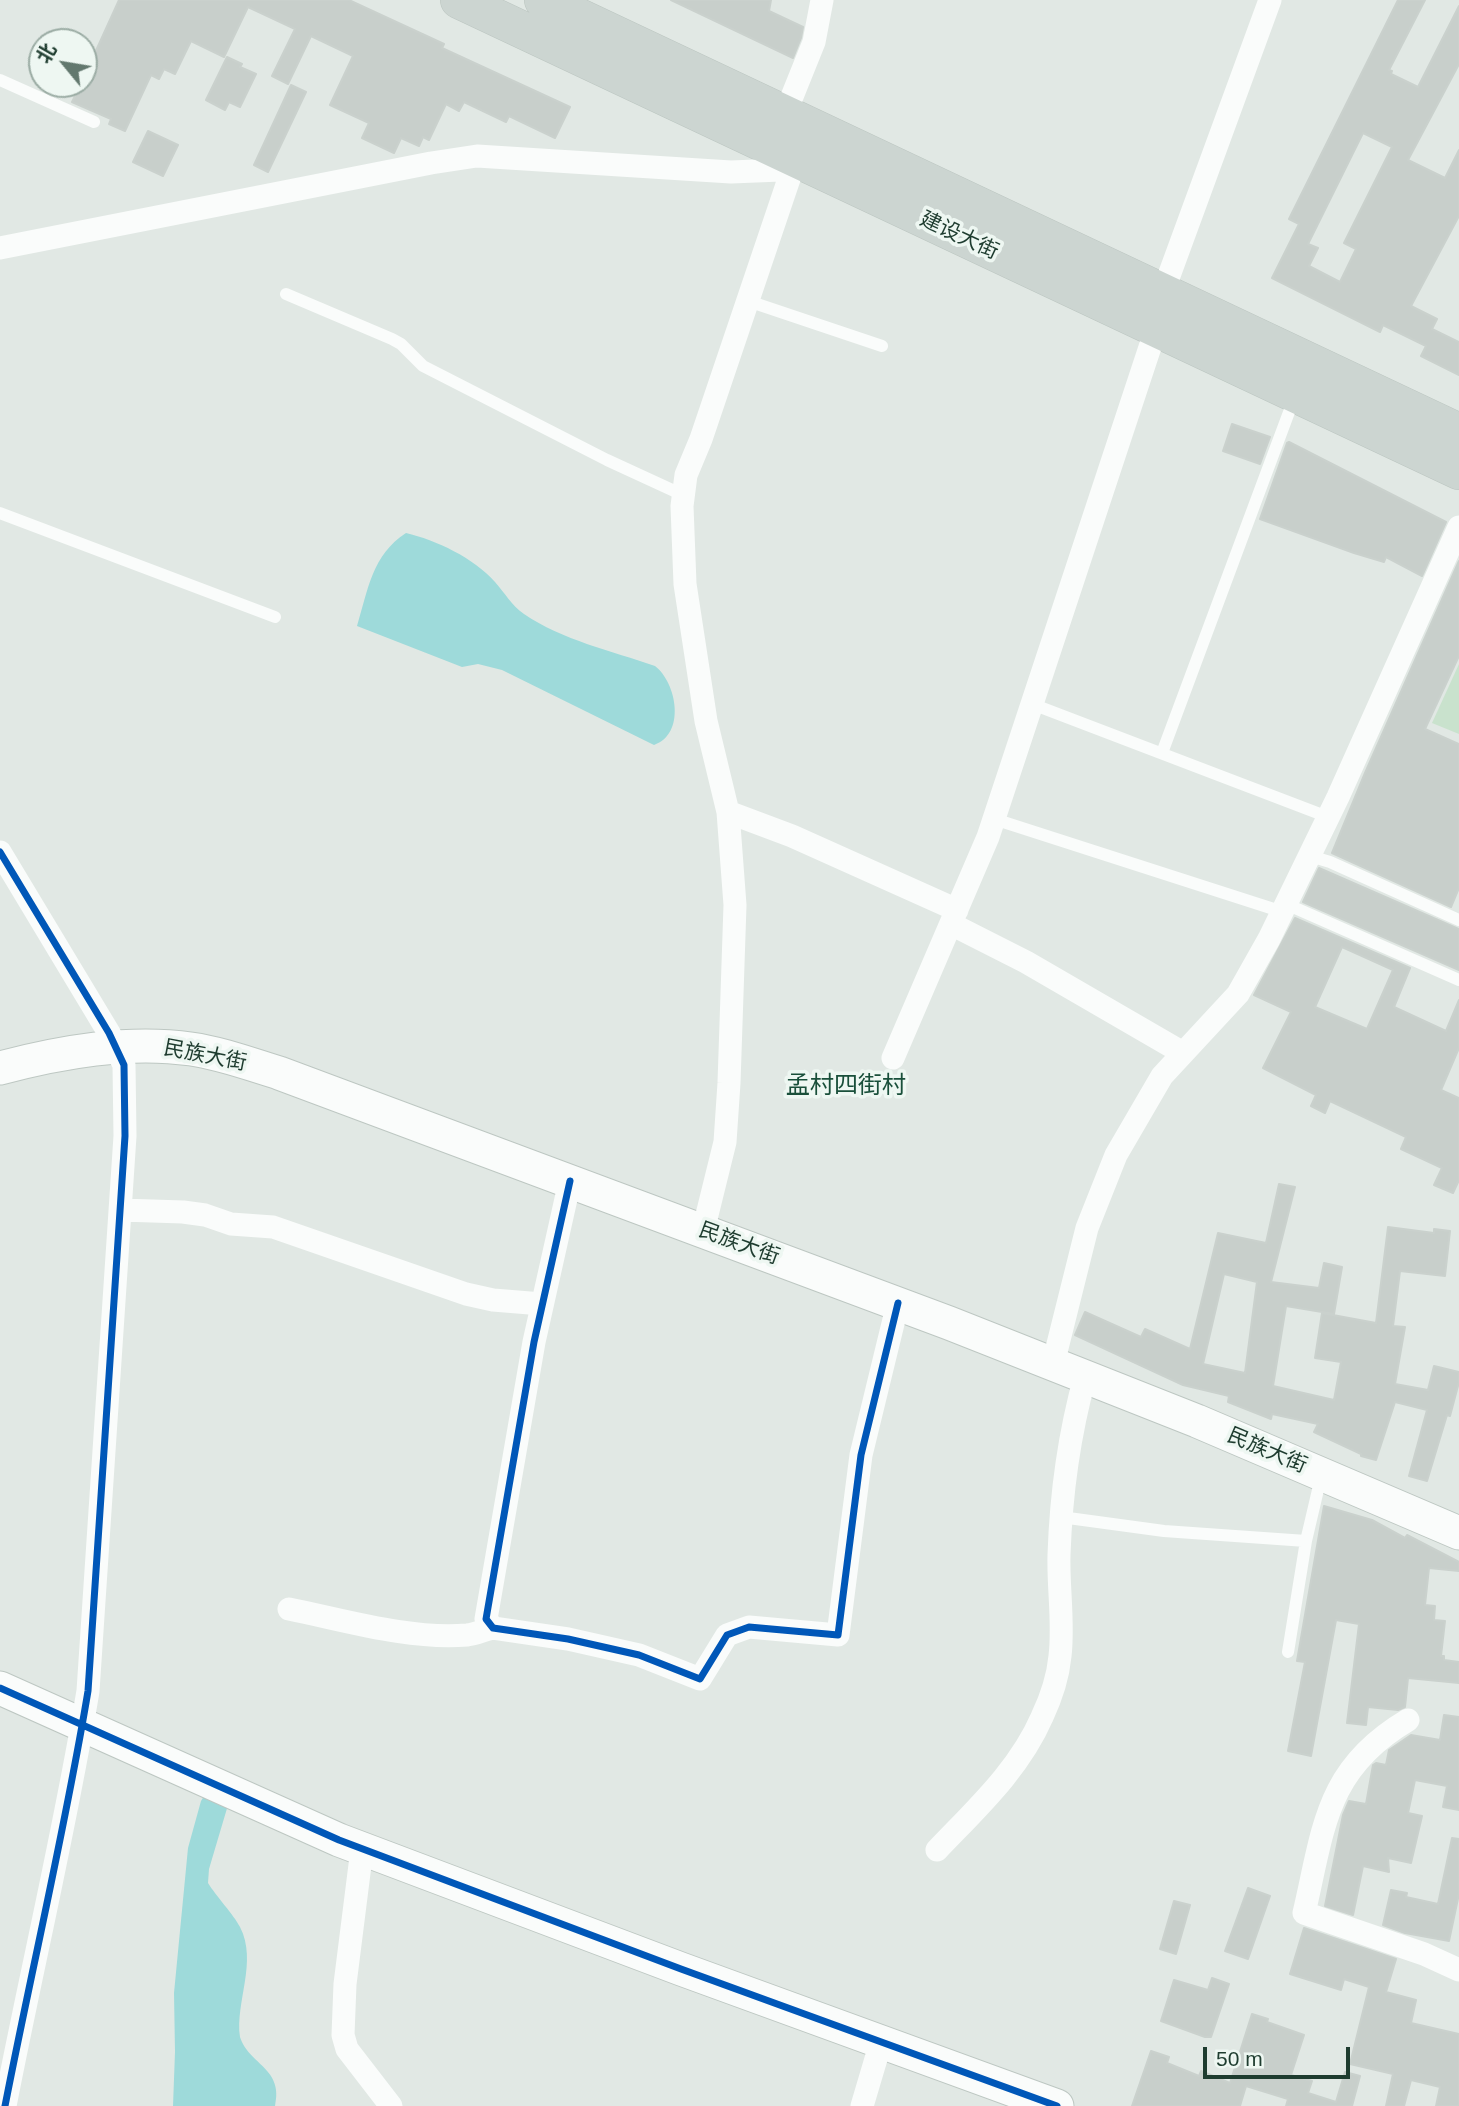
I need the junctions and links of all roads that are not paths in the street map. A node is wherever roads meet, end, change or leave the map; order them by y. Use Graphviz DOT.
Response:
graph roads {
  1 [pos="459,0"];
  2 [pos="543,0"];
  3 [pos="821,0"];
  4 [pos="1270,0"];
  5 [pos="0,80"];
  6 [pos="785,114"];
  7 [pos="94,122"];
  8 [pos="804,169"];
  9 [pos="0,248"];
  10 [pos="1163,292"];
  11 [pos="286,294"];
  12 [pos="748,301"];
  13 [pos="1156,328"];
  14 [pos="882,346"];
  15 [pos="1296,394"];
  16 [pos="1459,432"];
  17 [pos="1459,471"];
  18 [pos="683,495"];
  19 [pos="0,513"];
  20 [pos="1459,527"];
  21 [pos="275,617"];
  22 [pos="1032,704"];
  23 [pos="1162,753"];
  24 [pos="728,812"];
  25 [pos="1328,817"];
  26 [pos="994,819"];
  27 [pos="0,852"];
  28 [pos="1310,856"];
  29 [pos="1284,908"];
  30 [pos="954,917"];
  31 [pos="1459,920"];
  32 [pos="1459,981"];
  33 [pos="116,1047"];
  34 [pos="1183,1053"];
  35 [pos="893,1058"];
  36 [pos="0,1068"];
  37 [pos="570,1181"];
  38 [pos="121,1210"];
  39 [pos="703,1231"];
  40 [pos="898,1303"];
  41 [pos="542,1304"];
  42 [pos="1053,1364"];
  43 [pos="1086,1377"];
  44 [pos="1322,1474"];
  45 [pos="1061,1517"];
  46 [pos="1459,1532"];
  47 [pos="1306,1541"];
  48 [pos="289,1609"];
  49 [pos="493,1628"];
  50 [pos="1288,1652"];
  51 [pos="0,1688"];
  52 [pos="1408,1720"];
  53 [pos="82,1725"];
  54 [pos="362,1849"];
  55 [pos="937,1850"];
  56 [pos="1459,1970"];
  57 [pos="881,2042"];
  58 [pos="5,2106"];
  59 [pos="391,2106"];
  60 [pos="862,2106"];
  61 [pos="1056,2106"];
  1 -- 8 [label="main road, 建设大街"];
  2 -- 6 [label="main road, 建设大街"];
  3 -- 6 [label="street"];
  4 -- 10 [label="street"];
  5 -- 7 [label="lane"];
  6 -- 10 [label="main road, 建设大街"];
  8 -- 9 [label="street"];
  8 -- 12 [label="street"];
  8 -- 13 [label="main road, 建设大街"];
  10 -- 16 [label="main road, 建设大街"];
  11 -- 18 [label="lane"];
  12 -- 14 [label="lane"];
  12 -- 18 [label="street"];
  13 -- 15 [label="main road, 建设大街"];
  13 -- 22 [label="street"];
  15 -- 17 [label="main road, 建设大街"];
  15 -- 23 [label="lane"];
  18 -- 24 [label="street"];
  19 -- 21 [label="lane"];
  20 -- 25 [label="street"];
  22 -- 23 [label="lane"];
  22 -- 26 [label="street"];
  23 -- 25 [label="lane"];
  24 -- 30 [label="street"];
  24 -- 39 [label="street"];
  25 -- 28 [label="street"];
  26 -- 29 [label="lane"];
  26 -- 30 [label="street"];
  27 -- 33 [label="street"];
  28 -- 29 [label="street"];
  28 -- 31 [label="lane"];
  29 -- 32 [label="lane"];
  29 -- 34 [label="street"];
  30 -- 34 [label="street"];
  30 -- 35 [label="street"];
  33 -- 36 [label="main road, 民族大街"];
  33 -- 37 [label="main road, 民族大街"];
  33 -- 38 [label="street"];
  34 -- 42 [label="street"];
  37 -- 39 [label="main road, 民族大街"];
  37 -- 41 [label="street"];
  38 -- 41 [label="street"];
  38 -- 53 [label="street"];
  39 -- 40 [label="main road, 民族大街"];
  40 -- 42 [label="main road, 民族大街"];
  40 -- 49 [label="street"];
  41 -- 49 [label="street"];
  42 -- 43 [label="main road, 民族大街"];
  43 -- 44 [label="main road, 民族大街"];
  43 -- 45 [label="street"];
  44 -- 46 [label="main road, 民族大街"];
  44 -- 47 [label="lane"];
  45 -- 47 [label="lane"];
  45 -- 55 [label="street"];
  47 -- 50 [label="lane"];
  48 -- 49 [label="street"];
  51 -- 53 [label="main road"];
  52 -- 56 [label="street"];
  53 -- 54 [label="main road"];
  53 -- 58 [label="street"];
  54 -- 57 [label="main road"];
  54 -- 59 [label="street"];
  57 -- 60 [label="street"];
  57 -- 61 [label="main road"];
}
